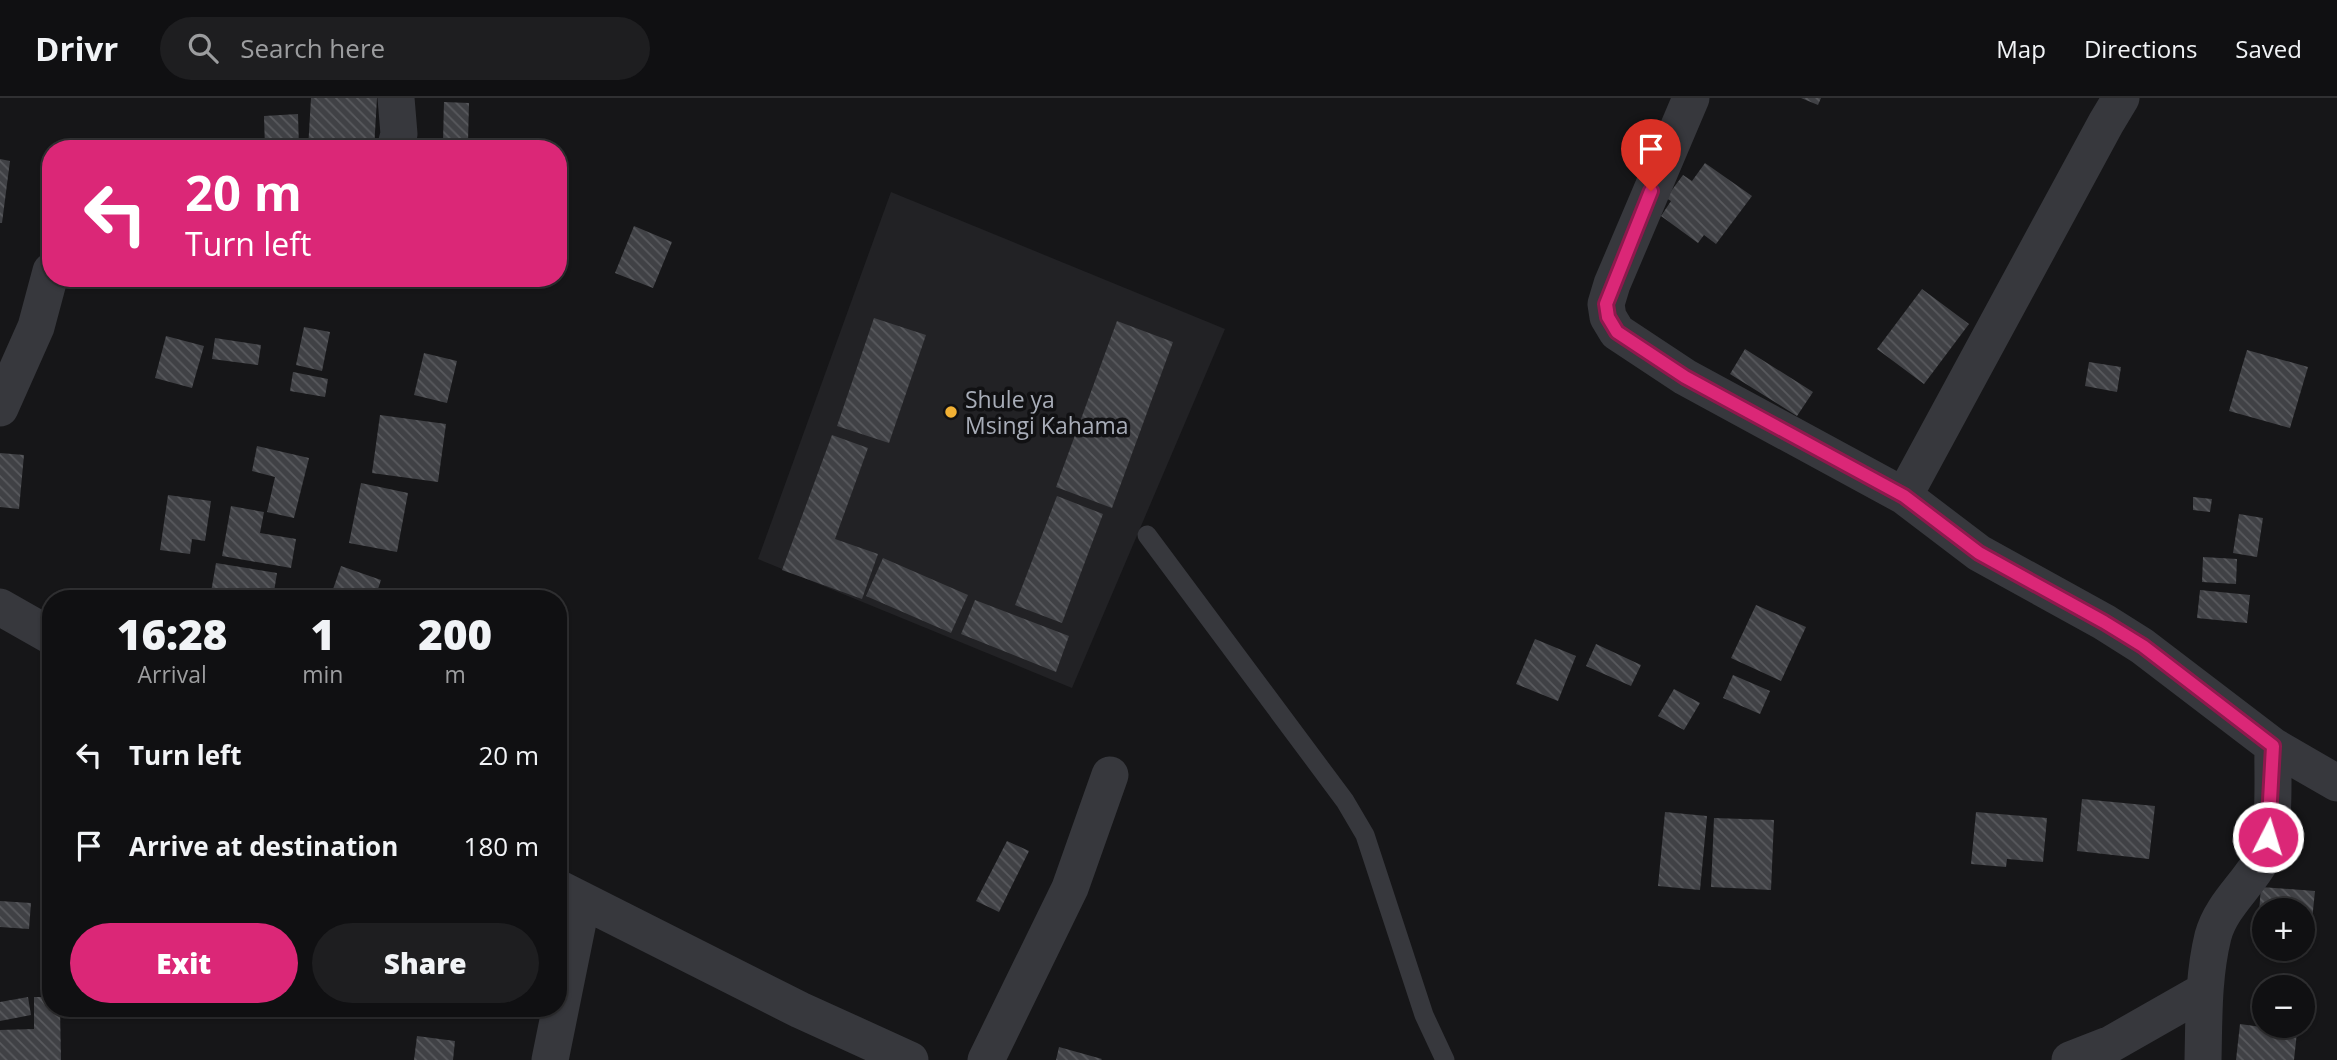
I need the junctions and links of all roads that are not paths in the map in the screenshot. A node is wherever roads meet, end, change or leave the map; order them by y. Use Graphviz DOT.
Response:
graph roads {
  1 [pos="396,98"];
  2 [pos="1691,98"];
  3 [pos="2121,98"];
  4 [pos="397,140"];
  5 [pos="47,287"];
  6 [pos="0,408"];
  7 [pos="1904,496"];
  8 [pos="1147,536"];
  9 [pos="0,607"];
  10 [pos="42,631"];
  11 [pos="2273,746"];
  12 [pos="1110,775"];
  13 [pos="2337,783"];
  14 [pos="570,895"];
  15 [pos="567,920"];
  16 [pos="2204,991"];
  17 [pos="555,1017"];
  18 [pos="550,1060"];
  19 [pos="910,1060"];
  20 [pos="986,1060"];
  21 [pos="1445,1060"];
  22 [pos="2070,1060"];
  23 [pos="2203,1060"];
  1 -- 4 [label="street"];
  2 -- 7 [label="street"];
  3 -- 7 [label="street"];
  5 -- 6 [label="street"];
  7 -- 11 [label="street"];
  8 -- 21 [label="lane"];
  9 -- 10 [label="street"];
  11 -- 13 [label="street"];
  11 -- 16 [label="street"];
  12 -- 20 [label="street"];
  14 -- 15 [label="street"];
  14 -- 19 [label="street"];
  16 -- 22 [label="street"];
  16 -- 23 [label="street"];
  17 -- 18 [label="street"];
}
